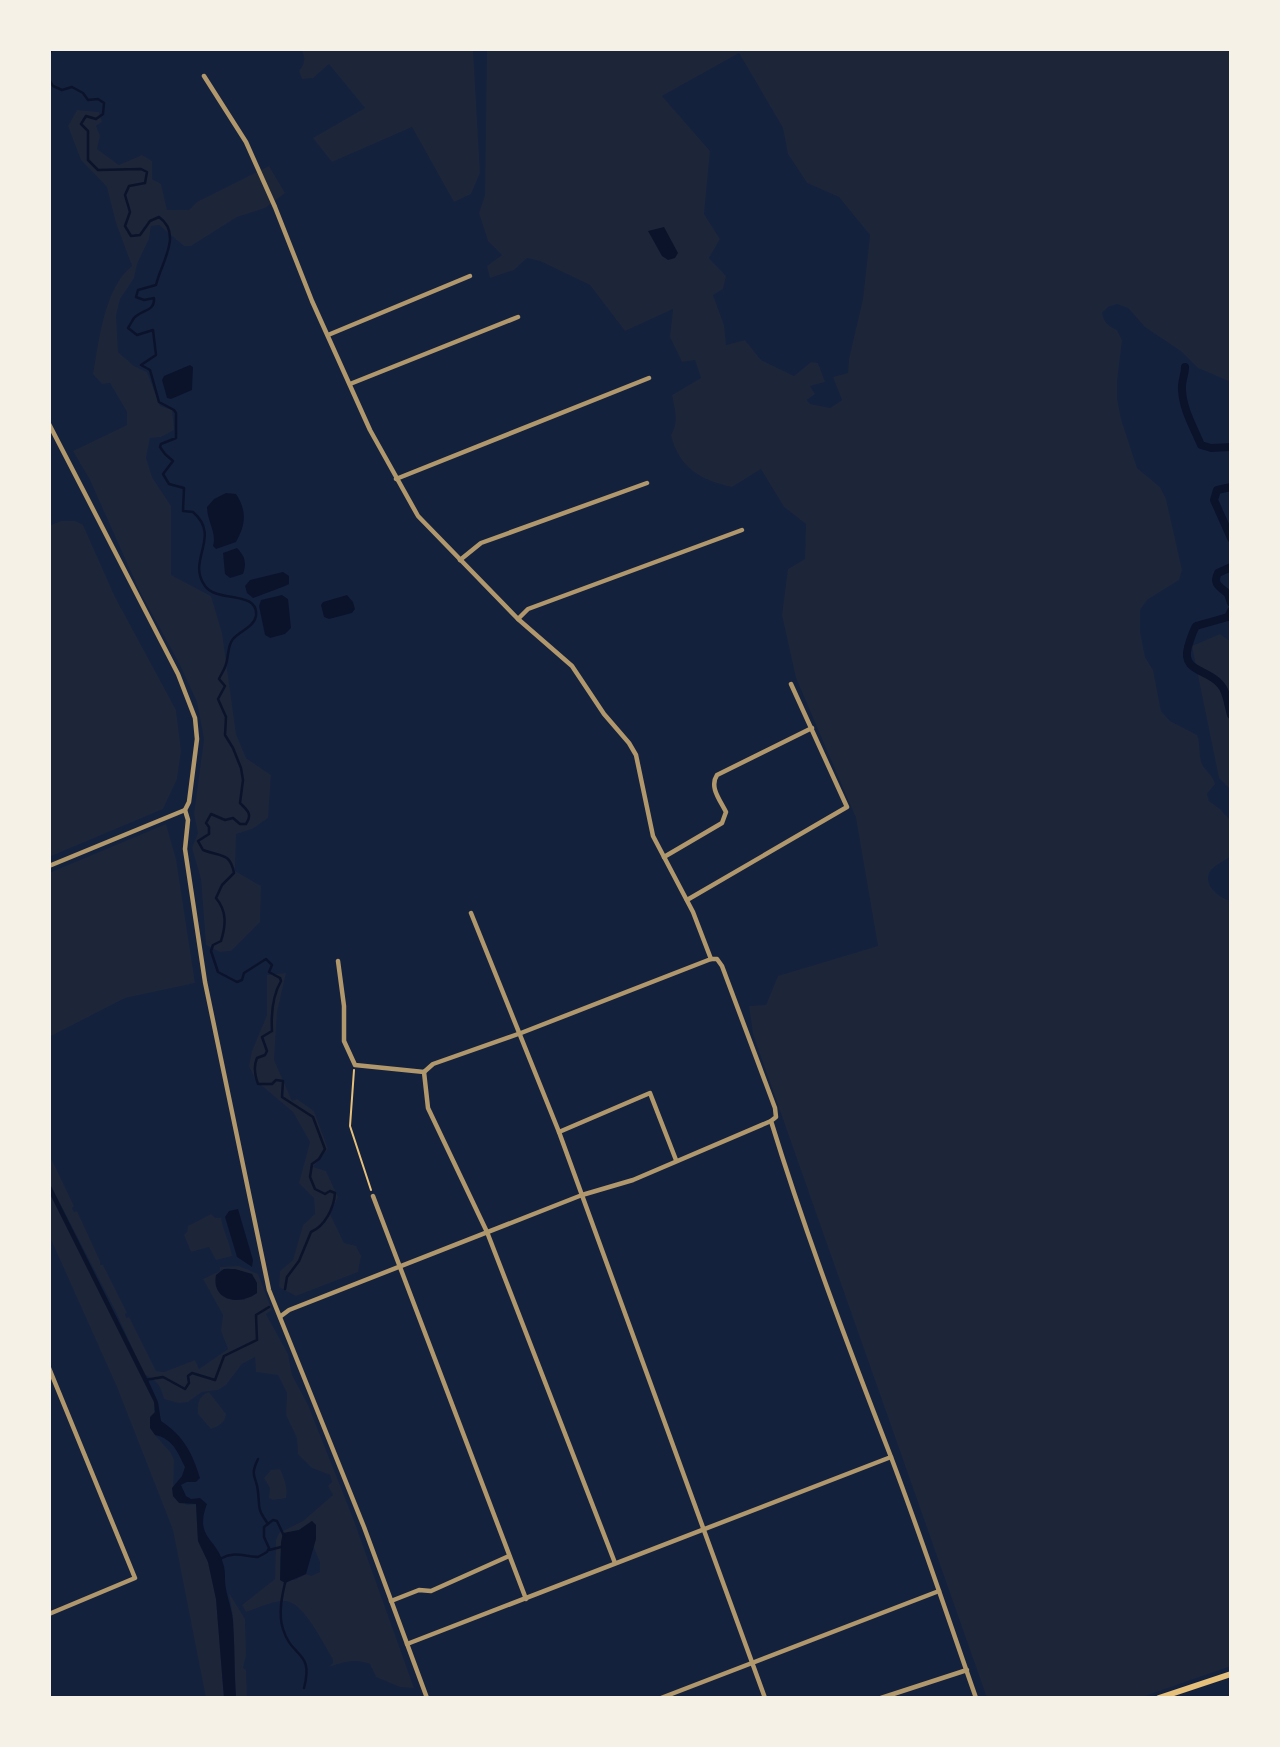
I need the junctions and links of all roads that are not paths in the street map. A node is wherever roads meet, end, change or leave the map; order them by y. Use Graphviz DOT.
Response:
graph roads {
  1 [pos="204,76"];
  2 [pos="470,276"];
  3 [pos="518,317"];
  4 [pos="328,335"];
  5 [pos="649,378"];
  6 [pos="350,384"];
  7 [pos="49,424"];
  8 [pos="396,479"];
  9 [pos="647,483"];
  10 [pos="741,530"];
  11 [pos="460,560"];
  12 [pos="518,619"];
  13 [pos="791,684"];
  14 [pos="812,727"];
  15 [pos="185,810"];
  16 [pos="664,857"];
  17 [pos="49,866"];
  18 [pos="687,900"];
  19 [pos="471,913"];
  20 [pos="711,959"];
  21 [pos="338,961"];
  22 [pos="521,1033"];
  23 [pos="424,1072"];
  24 [pos="771,1121"];
  25 [pos="559,1132"];
  26 [pos="676,1160"];
  27 [pos="582,1195"];
  28 [pos="373,1196"];
  29 [pos="487,1232"];
  30 [pos="399,1267"];
  31 [pos="281,1316"];
  32 [pos="49,1368"];
  33 [pos="891,1457"];
  34 [pos="705,1528"];
  35 [pos="509,1556"];
  36 [pos="615,1563"];
  37 [pos="939,1591"];
  38 [pos="526,1599"];
  39 [pos="391,1601"];
  40 [pos="49,1614"];
  41 [pos="407,1644"];
  42 [pos="753,1663"];
  43 [pos="967,1670"];
  44 [pos="1231,1674"];
  45 [pos="427,1698"];
  46 [pos="660,1698"];
  47 [pos="765,1698"];
  48 [pos="881,1698"];
  49 [pos="976,1698"];
  50 [pos="1159,1698"];
  1 -- 4 [label="street"];
  2 -- 4 [label="street"];
  3 -- 6 [label="street"];
  4 -- 6 [label="street"];
  5 -- 8 [label="street"];
  6 -- 8 [label="street"];
  7 -- 15 [label="street"];
  8 -- 11 [label="street"];
  9 -- 11 [label="street"];
  10 -- 12 [label="street"];
  11 -- 12 [label="street"];
  12 -- 16 [label="street"];
  13 -- 14 [label="street"];
  14 -- 16 [label="street"];
  14 -- 18 [label="street"];
  15 -- 17 [label="street"];
  15 -- 31 [label="street"];
  16 -- 18 [label="street"];
  18 -- 20 [label="street"];
  19 -- 22 [label="street"];
  20 -- 22 [label="street"];
  20 -- 24 [label="street"];
  21 -- 23 [label="street"];
  22 -- 23 [label="street"];
  22 -- 25 [label="street"];
  23 -- 29 [label="street"];
  24 -- 26 [label="street"];
  24 -- 33 [label="street"];
  25 -- 26 [label="street"];
  25 -- 27 [label="street"];
  26 -- 27 [label="street"];
  27 -- 29 [label="street"];
  27 -- 34 [label="street"];
  28 -- 30 [label="street"];
  29 -- 30 [label="street"];
  29 -- 36 [label="street"];
  30 -- 31 [label="street"];
  30 -- 35 [label="street"];
  31 -- 39 [label="street"];
  32 -- 40 [label="street"];
  33 -- 34 [label="street"];
  33 -- 37 [label="street"];
  34 -- 36 [label="street"];
  34 -- 42 [label="street"];
  35 -- 38 [label="street"];
  35 -- 39 [label="street"];
  36 -- 38 [label="street"];
  37 -- 42 [label="street"];
  37 -- 43 [label="street"];
  38 -- 41 [label="street"];
  39 -- 41 [label="street"];
  41 -- 45 [label="street"];
  42 -- 46 [label="street"];
  42 -- 47 [label="street"];
  43 -- 48 [label="street"];
  43 -- 49 [label="street"];
  44 -- 50 [label="main road"];
}
